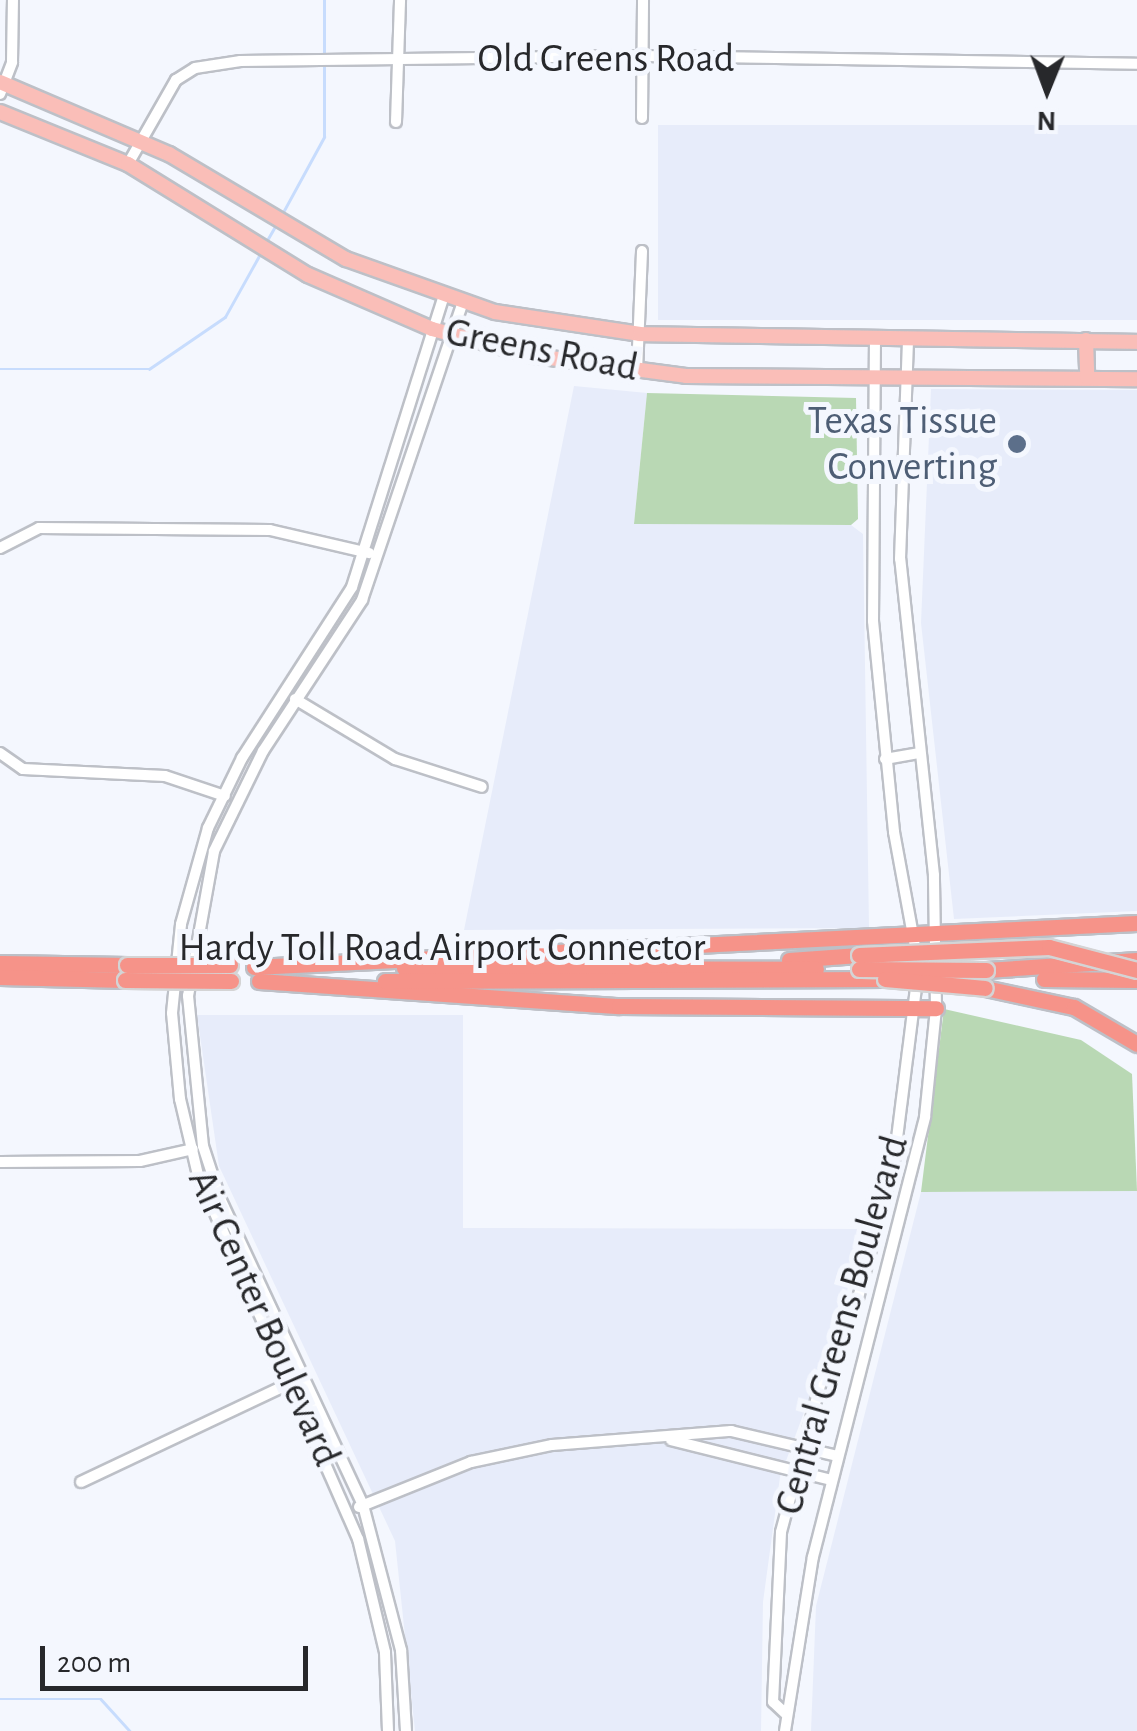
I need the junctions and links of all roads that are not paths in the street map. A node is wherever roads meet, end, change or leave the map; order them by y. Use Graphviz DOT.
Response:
graph roads {
  1 [pos="13,0"];
  2 [pos="400,0"];
  3 [pos="644,0"];
  4 [pos="643,56"];
  5 [pos="401,61"];
  6 [pos="1137,64"];
  7 [pos="1,87"];
  8 [pos="0,112"];
  9 [pos="642,118"];
  10 [pos="396,122"];
  11 [pos="141,140"];
  12 [pos="128,164"];
  13 [pos="642,251"];
  14 [pos="443,298"];
  15 [pos="462,304"];
  16 [pos="432,329"];
  17 [pos="640,334"];
  18 [pos="452,335"];
  19 [pos="876,336"];
  20 [pos="908,337"];
  21 [pos="1086,340"];
  22 [pos="1137,342"];
  23 [pos="637,371"];
  24 [pos="874,378"];
  25 [pos="906,378"];
  26 [pos="1087,378"];
  27 [pos="1137,378"];
  28 [pos="0,548"];
  29 [pos="366,552"];
  30 [pos="379,557"];
  31 [pos="879,559"];
  32 [pos="900,559"];
  33 [pos="286,692"];
  34 [pos="298,702"];
  35 [pos="0,753"];
  36 [pos="918,753"];
  37 [pos="884,758"];
  38 [pos="482,788"];
  39 [pos="222,795"];
  40 [pos="234,802"];
  41 [pos="1137,923"];
  42 [pos="938,936"];
  43 [pos="916,937"];
  44 [pos="1137,960"];
  45 [pos="0,963"];
  46 [pos="859,968"];
  47 [pos="1137,970"];
  48 [pos="126,972"];
  49 [pos="256,974"];
  50 [pos="0,977"];
  51 [pos="985,979"];
  52 [pos="1137,980"];
  53 [pos="173,996"];
  54 [pos="188,996"];
  55 [pos="916,1007"];
  56 [pos="936,1008"];
  57 [pos="1137,1044"];
  58 [pos="904,1114"];
  59 [pos="924,1117"];
  60 [pos="204,1146"];
  61 [pos="190,1150"];
  62 [pos="0,1162"];
  63 [pos="255,1272"];
  64 [pos="242,1281"];
  65 [pos="304,1376"];
  66 [pos="290,1383"];
  67 [pos="670,1440"];
  68 [pos="804,1446"];
  69 [pos="838,1456"];
  70 [pos="798,1468"];
  71 [pos="832,1480"];
  72 [pos="81,1482"];
  73 [pos="363,1505"];
  74 [pos="348,1511"];
  75 [pos="401,1650"];
  76 [pos="385,1652"];
  77 [pos="785,1713"];
  78 [pos="388,1731"];
  79 [pos="406,1731"];
  80 [pos="784,1731"];
  1 -- 7 [label="street"];
  2 -- 5 [label="street"];
  3 -- 4 [label="street"];
  4 -- 5 [label="street, Old Greens Road"];
  4 -- 6 [label="street, Old Greens Road"];
  4 -- 9 [label="street"];
  5 -- 10 [label="street"];
  5 -- 11 [label="street, Old Greens Road"];
  7 -- 11 [label="main road, Greens Road"];
  8 -- 12 [label="main road, Greens Road"];
  11 -- 12 [label="street, Old Greens Road"];
  11 -- 14 [label="main road, Greens Road"];
  12 -- 16 [label="main road, Greens Road"];
  13 -- 17 [label="street"];
  14 -- 15 [label="main road, Greens Road"];
  14 -- 16 [label="street, Air Center Boulevard"];
  15 -- 17 [label="main road, Greens Road"];
  15 -- 18 [label="street, Air Center Boulevard"];
  16 -- 18 [label="main road, Greens Road"];
  16 -- 29 [label="street, Air Center Boulevard"];
  17 -- 19 [label="main road, Greens Road"];
  17 -- 23 [label="street"];
  18 -- 23 [label="main road, Greens Road"];
  18 -- 30 [label="street, Air Center Boulevard"];
  19 -- 20 [label="main road, Greens Road"];
  19 -- 24 [label="street, Central Greens Boulevard"];
  20 -- 21 [label="main road, Greens Road"];
  20 -- 25 [label="street, Central Greens Boulevard"];
  21 -- 22 [label="main road, Greens Road"];
  21 -- 26 [label="main road"];
  23 -- 24 [label="main road, Greens Road"];
  24 -- 25 [label="main road, Greens Road"];
  24 -- 31 [label="street, Central Greens Boulevard"];
  25 -- 26 [label="main road, Greens Road"];
  25 -- 32 [label="street, Central Greens Boulevard"];
  26 -- 27 [label="main road, Greens Road"];
  28 -- 29 [label="street"];
  29 -- 30 [label="street"];
  29 -- 33 [label="street, Air Center Boulevard"];
  30 -- 34 [label="street, Air Center Boulevard"];
  31 -- 32 [label="street"];
  31 -- 37 [label="street, Central Greens Boulevard"];
  32 -- 36 [label="street, Central Greens Boulevard"];
  33 -- 34 [label="street"];
  33 -- 39 [label="street, Air Center Boulevard"];
  34 -- 38 [label="street"];
  34 -- 40 [label="street, Air Center Boulevard"];
  35 -- 39 [label="street"];
  36 -- 37 [label="street"];
  36 -- 42 [label="street, Central Greens Boulevard"];
  37 -- 43 [label="street, Central Greens Boulevard"];
  39 -- 40 [label="street"];
  39 -- 53 [label="street, Air Center Boulevard"];
  40 -- 54 [label="street, Air Center Boulevard"];
  41 -- 42 [label="highway"];
  42 -- 43 [label="highway"];
  42 -- 56 [label="street, Central Greens Boulevard"];
  43 -- 49 [label="highway"];
  43 -- 55 [label="street, Central Greens Boulevard"];
  44 -- 51 [label="highway"];
  45 -- 48 [label="highway, Hardy Toll Road Airport Connector"];
  46 -- 47 [label="highway, bridge"];
  46 -- 49 [label="highway, Hardy Toll Road Airport Connector"];
  46 -- 49 [label="highway, Hardy Toll Road Airport Connector"];
  46 -- 51 [label="highway, bridge"];
  46 -- 51 [label="highway, Hardy Toll Road Airport Connector, bridge"];
  48 -- 49 [label="highway, Hardy Toll Road Airport Connector, bridge"];
  48 -- 50 [label="highway, Hardy Toll Road Airport Connector"];
  49 -- 55 [label="highway"];
  51 -- 52 [label="highway"];
  51 -- 57 [label="highway"];
  53 -- 54 [label="street"];
  53 -- 61 [label="street, Air Center Boulevard"];
  54 -- 60 [label="street, Air Center Boulevard"];
  55 -- 56 [label="highway"];
  55 -- 58 [label="street, Central Greens Boulevard"];
  56 -- 59 [label="street, Central Greens Boulevard"];
  58 -- 59 [label="street"];
  58 -- 68 [label="street, Central Greens Boulevard"];
  59 -- 69 [label="street, Central Greens Boulevard"];
  60 -- 61 [label="street"];
  60 -- 63 [label="street, Air Center Boulevard"];
  61 -- 62 [label="street"];
  61 -- 64 [label="street, Air Center Boulevard"];
  63 -- 64 [label="street"];
  63 -- 65 [label="street, Air Center Boulevard"];
  64 -- 66 [label="street, Air Center Boulevard"];
  65 -- 66 [label="street"];
  65 -- 73 [label="street, Air Center Boulevard"];
  66 -- 72 [label="street"];
  66 -- 74 [label="street, Air Center Boulevard"];
  67 -- 68 [label="street"];
  67 -- 70 [label="street"];
  67 -- 73 [label="street"];
  68 -- 69 [label="street"];
  68 -- 70 [label="street, Central Greens Boulevard"];
  69 -- 71 [label="street, Central Greens Boulevard"];
  70 -- 71 [label="street"];
  70 -- 77 [label="street, Central Greens Boulevard"];
  71 -- 77 [label="street, Central Greens Boulevard"];
  73 -- 74 [label="street"];
  73 -- 75 [label="street, Air Center Boulevard"];
  74 -- 76 [label="street, Air Center Boulevard"];
  75 -- 76 [label="street"];
  75 -- 79 [label="street, Air Center Boulevard"];
  76 -- 78 [label="street, Air Center Boulevard"];
  77 -- 80 [label="street, Central Greens Boulevard"];
}
